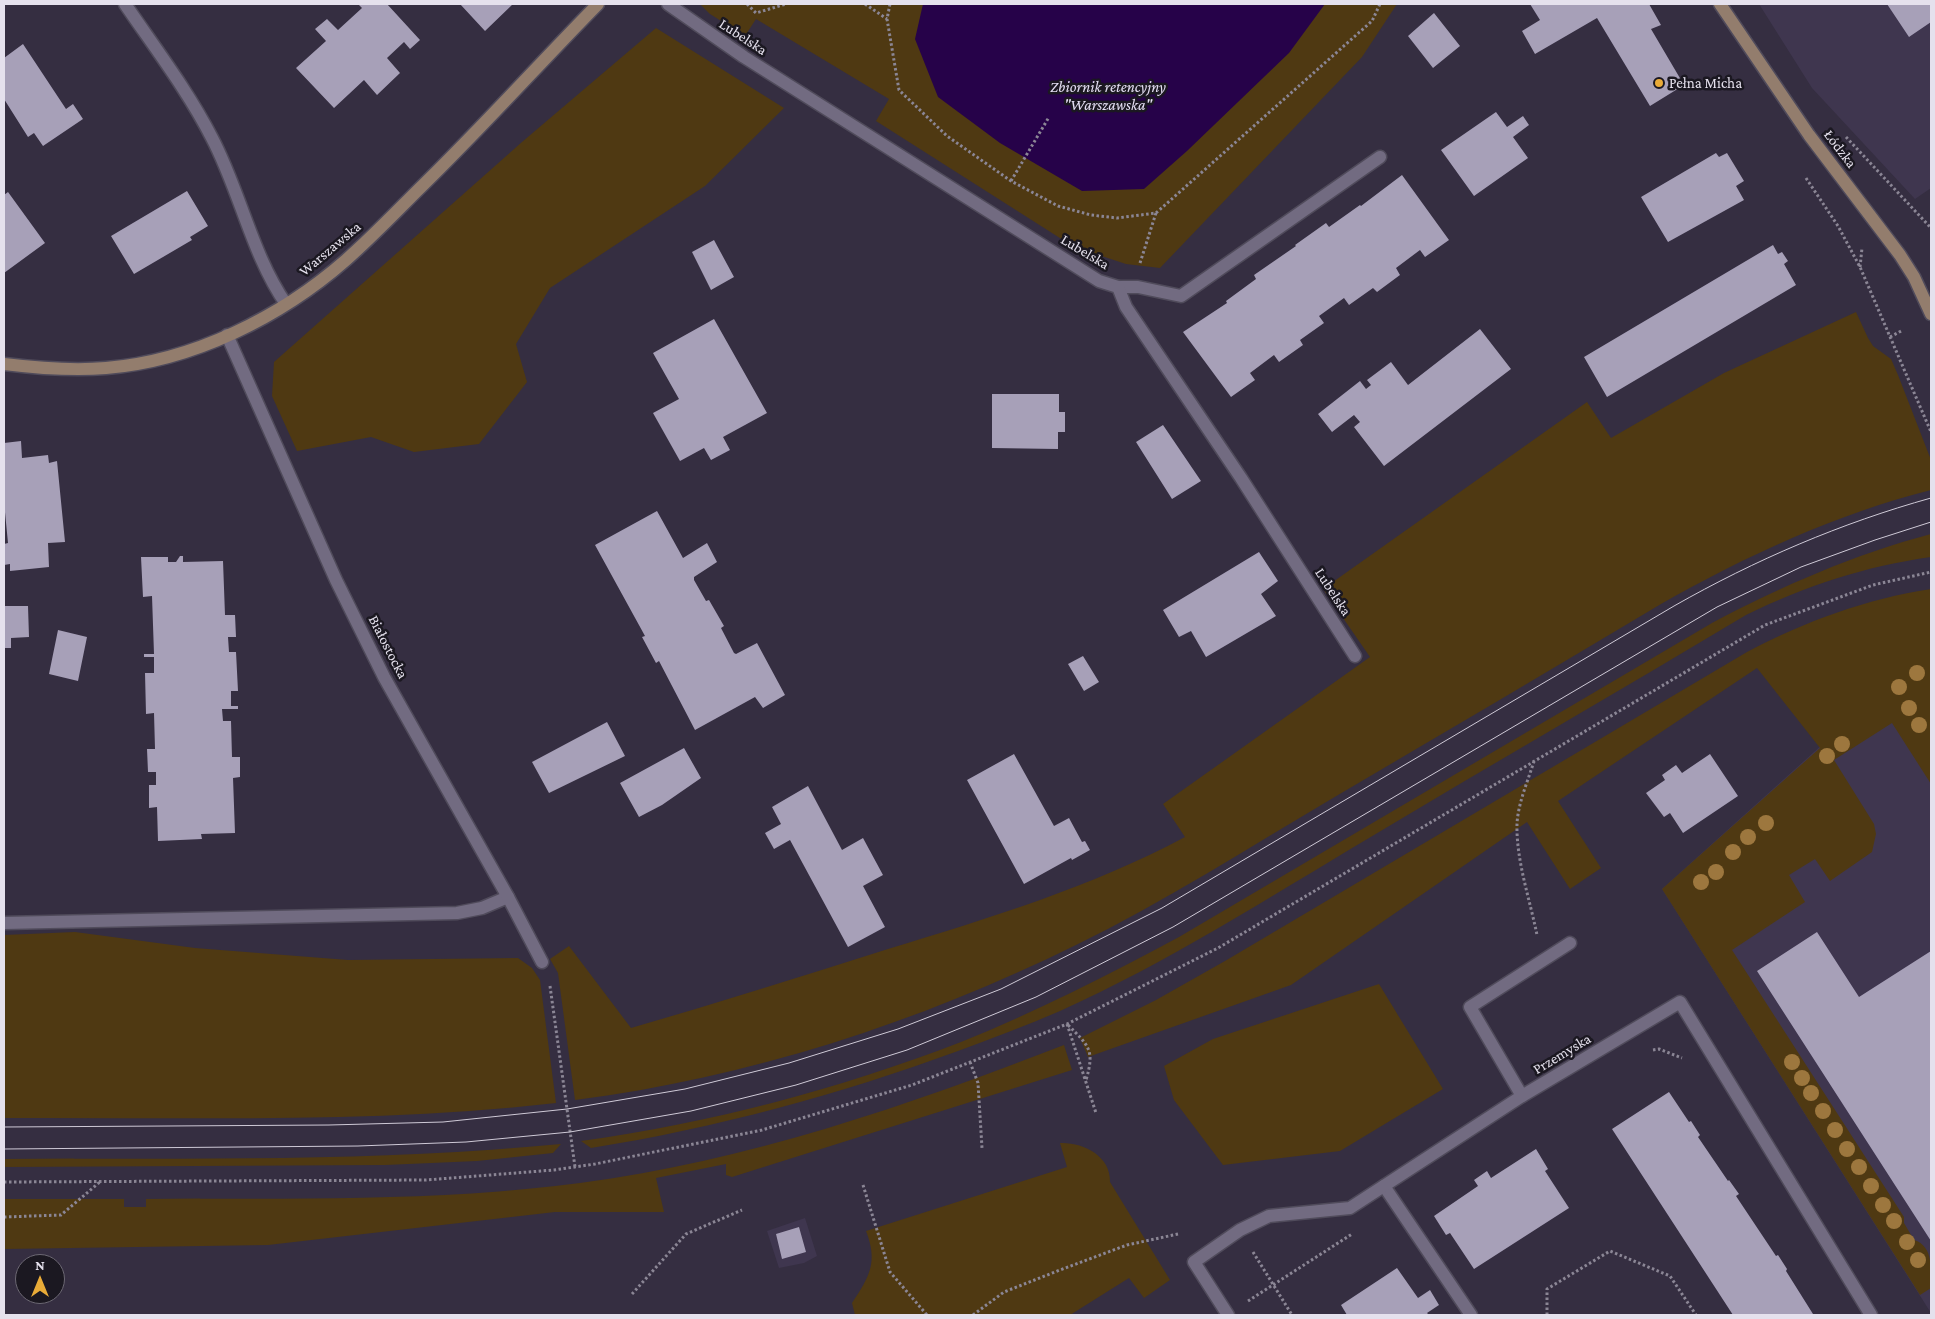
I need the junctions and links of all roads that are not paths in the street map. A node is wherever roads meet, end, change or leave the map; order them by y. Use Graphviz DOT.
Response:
graph roads {
  1 [pos="125,4"];
  2 [pos="598,4"];
  3 [pos="668,4"];
  4 [pos="1720,4"];
  5 [pos="1380,157"];
  6 [pos="1118,287"];
  7 [pos="286,304"];
  8 [pos="1931,314"];
  9 [pos="228,335"];
  10 [pos="4,364"];
  11 [pos="1355,656"];
  12 [pos="508,896"];
  13 [pos="4,923"];
  14 [pos="1570,943"];
  15 [pos="542,962"];
  16 [pos="1522,1096"];
  17 [pos="1384,1186"];
  18 [pos="1228,1314"];
  19 [pos="1471,1315"];
  20 [pos="1871,1315"];
  1 -- 7 [label="street"];
  2 -- 7 [label="street, Warszawska"];
  3 -- 6 [label="street, Lubelska"];
  4 -- 8 [label="street, Łódzka"];
  5 -- 6 [label="street"];
  6 -- 11 [label="street, Lubelska"];
  7 -- 9 [label="street, Warszawska"];
  9 -- 10 [label="street, Warszawska"];
  9 -- 12 [label="street, Białostocka"];
  12 -- 13 [label="street"];
  12 -- 15 [label="street, Białostocka"];
  14 -- 16 [label="street"];
  16 -- 17 [label="street, Przemyska"];
  16 -- 20 [label="street, Przemyska"];
  17 -- 18 [label="street, Przemyska"];
  17 -- 19 [label="street"];
}
